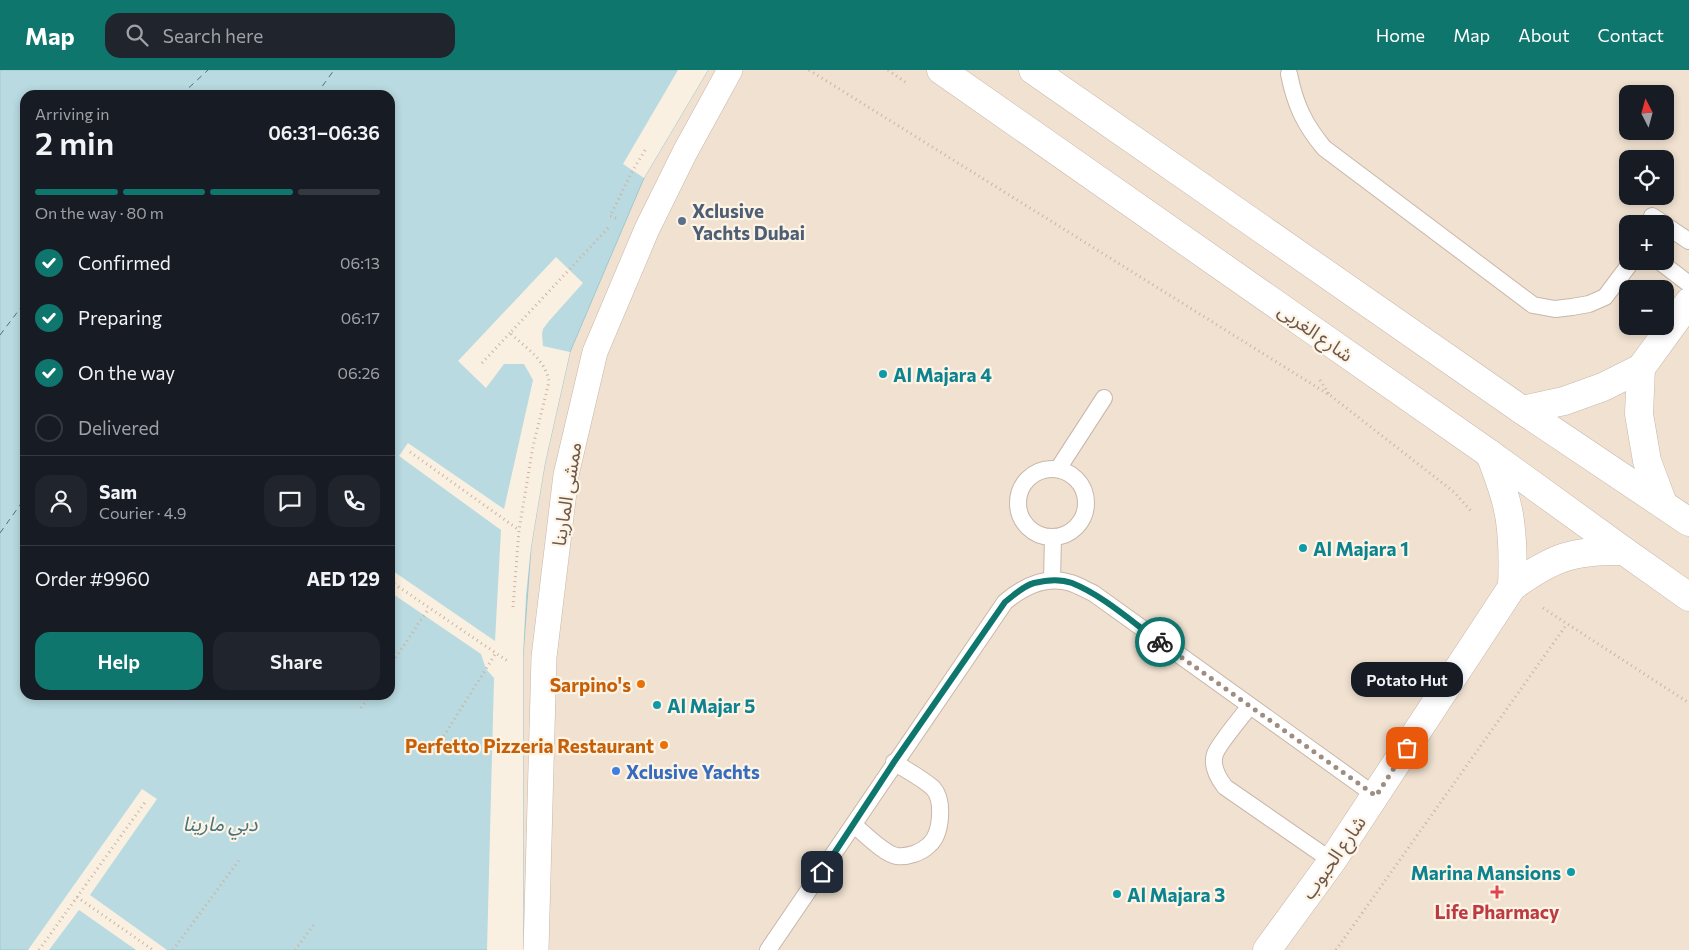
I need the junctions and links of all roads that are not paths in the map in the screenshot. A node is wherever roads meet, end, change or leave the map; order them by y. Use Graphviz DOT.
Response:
graph roads {
  1 [pos="730,70"];
  2 [pos="941,70"];
  3 [pos="1289,74"];
  4 [pos="1043,78"];
  5 [pos="1674,231"];
  6 [pos="1689,241"];
  7 [pos="1625,270"];
  8 [pos="1671,270"];
  9 [pos="1689,284"];
  10 [pos="1689,302"];
  11 [pos="1641,368"];
  12 [pos="1104,398"];
  13 [pos="1522,410"];
  14 [pos="1490,454"];
  15 [pos="1058,469"];
  16 [pos="1663,504"];
  17 [pos="1689,522"];
  18 [pos="1053,537"];
  19 [pos="1624,552"];
  20 [pos="1052,580"];
  21 [pos="1512,588"];
  22 [pos="1689,597"];
  23 [pos="1250,706"];
  24 [pos="894,762"];
  25 [pos="1376,796"];
  26 [pos="854,824"];
  27 [pos="1332,860"];
  28 [pos="536,950"];
  29 [pos="768,950"];
  30 [pos="1268,950"];
  1 -- 28 [label="street, ممشى المارينا"];
  2 -- 14 [label="street, شارع الغربى"];
  3 -- 7 [label="lane"];
  4 -- 13 [label="street"];
  5 -- 6 [label="lane"];
  8 -- 9 [label="lane"];
  10 -- 11 [label="street"];
  11 -- 13 [label="street"];
  11 -- 16 [label="street"];
  12 -- 15 [label="lane"];
  13 -- 16 [label="street"];
  14 -- 19 [label="street, شارع الغربى"];
  14 -- 21 [label="street"];
  15 -- 18 [label="lane"];
  15 -- 18 [label="lane"];
  16 -- 17 [label="street"];
  18 -- 20 [label="lane"];
  19 -- 21 [label="street, شارع الحبوب"];
  19 -- 22 [label="street, شارع الغربى"];
  20 -- 23 [label="lane"];
  20 -- 24 [label="lane"];
  21 -- 25 [label="street, شارع الحبوب"];
  23 -- 25 [label="lane"];
  23 -- 27 [label="lane"];
  24 -- 26 [label="lane"];
  24 -- 26 [label="lane"];
  25 -- 27 [label="street, شارع الحبوب"];
  26 -- 29 [label="lane"];
  27 -- 30 [label="street, شارع الحبوب"];
}
